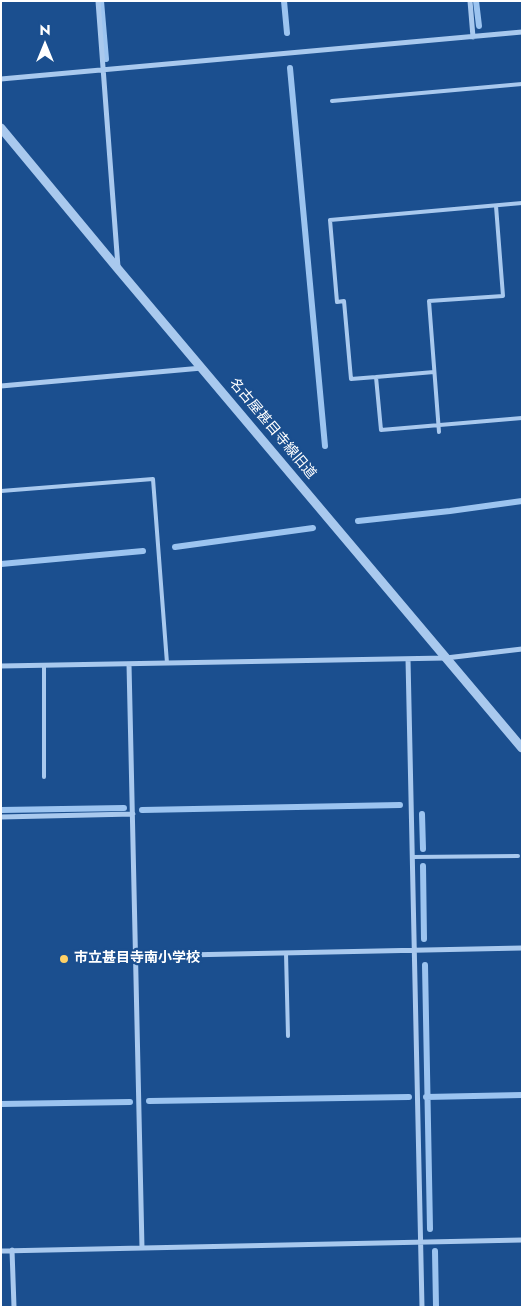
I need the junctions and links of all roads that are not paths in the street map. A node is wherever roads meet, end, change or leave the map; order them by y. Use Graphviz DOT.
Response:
graph roads {
  1 [pos="98,1"];
  2 [pos="470,1"];
  3 [pos="522,32"];
  4 [pos="473,37"];
  5 [pos="104,70"];
  6 [pos="1,79"];
  7 [pos="522,84"];
  8 [pos="332,101"];
  9 [pos="2,128"];
  10 [pos="522,203"];
  11 [pos="496,206"];
  12 [pos="118,269"];
  13 [pos="203,368"];
  14 [pos="434,372"];
  15 [pos="376,376"];
  16 [pos="1,386"];
  17 [pos="522,418"];
  18 [pos="439,425"];
  19 [pos="439,432"];
  20 [pos="1,491"];
  21 [pos="522,649"];
  22 [pos="446,658"];
  23 [pos="408,659"];
  24 [pos="167,663"];
  25 [pos="129,664"];
  26 [pos="44,665"];
  27 [pos="1,666"];
  28 [pos="522,748"];
  29 [pos="44,777"];
  30 [pos="133,814"];
  31 [pos="1,817"];
  32 [pos="518,856"];
  33 [pos="412,858"];
  34 [pos="522,948"];
  35 [pos="414,950"];
  36 [pos="286,953"];
  37 [pos="137,956"];
  38 [pos="288,1036"];
  39 [pos="522,1240"];
  40 [pos="420,1242"];
  41 [pos="142,1248"];
  42 [pos="12,1250"];
  43 [pos="1,1251"];
  44 [pos="14,1307"];
  45 [pos="422,1307"];
  1 -- 5 [label="street"];
  2 -- 4 [label="street"];
  3 -- 4 [label="street"];
  4 -- 5 [label="street"];
  5 -- 6 [label="street"];
  5 -- 12 [label="street"];
  7 -- 8 [label="lane"];
  9 -- 12 [label="street, 名古屋甚目寺線旧道"];
  10 -- 11 [label="lane"];
  11 -- 14 [label="lane"];
  11 -- 15 [label="lane"];
  12 -- 13 [label="street, 名古屋甚目寺線旧道"];
  13 -- 16 [label="street"];
  13 -- 22 [label="street, 名古屋甚目寺線旧道"];
  14 -- 15 [label="lane"];
  14 -- 18 [label="lane"];
  15 -- 18 [label="lane"];
  17 -- 18 [label="lane"];
  18 -- 19 [label="lane"];
  20 -- 24 [label="lane"];
  21 -- 22 [label="street"];
  22 -- 23 [label="street"];
  22 -- 28 [label="street, 名古屋甚目寺線旧道"];
  23 -- 24 [label="street"];
  23 -- 33 [label="street"];
  24 -- 25 [label="street"];
  25 -- 26 [label="street"];
  25 -- 30 [label="street"];
  26 -- 27 [label="street"];
  26 -- 29 [label="lane"];
  30 -- 31 [label="street"];
  30 -- 37 [label="street"];
  32 -- 33 [label="lane"];
  33 -- 35 [label="street"];
  34 -- 35 [label="street"];
  35 -- 36 [label="street"];
  35 -- 40 [label="street"];
  36 -- 37 [label="street"];
  36 -- 38 [label="lane"];
  37 -- 41 [label="street"];
  39 -- 40 [label="street"];
  40 -- 41 [label="street"];
  40 -- 45 [label="street"];
  41 -- 42 [label="street"];
  42 -- 43 [label="street"];
  42 -- 44 [label="street"];
}
